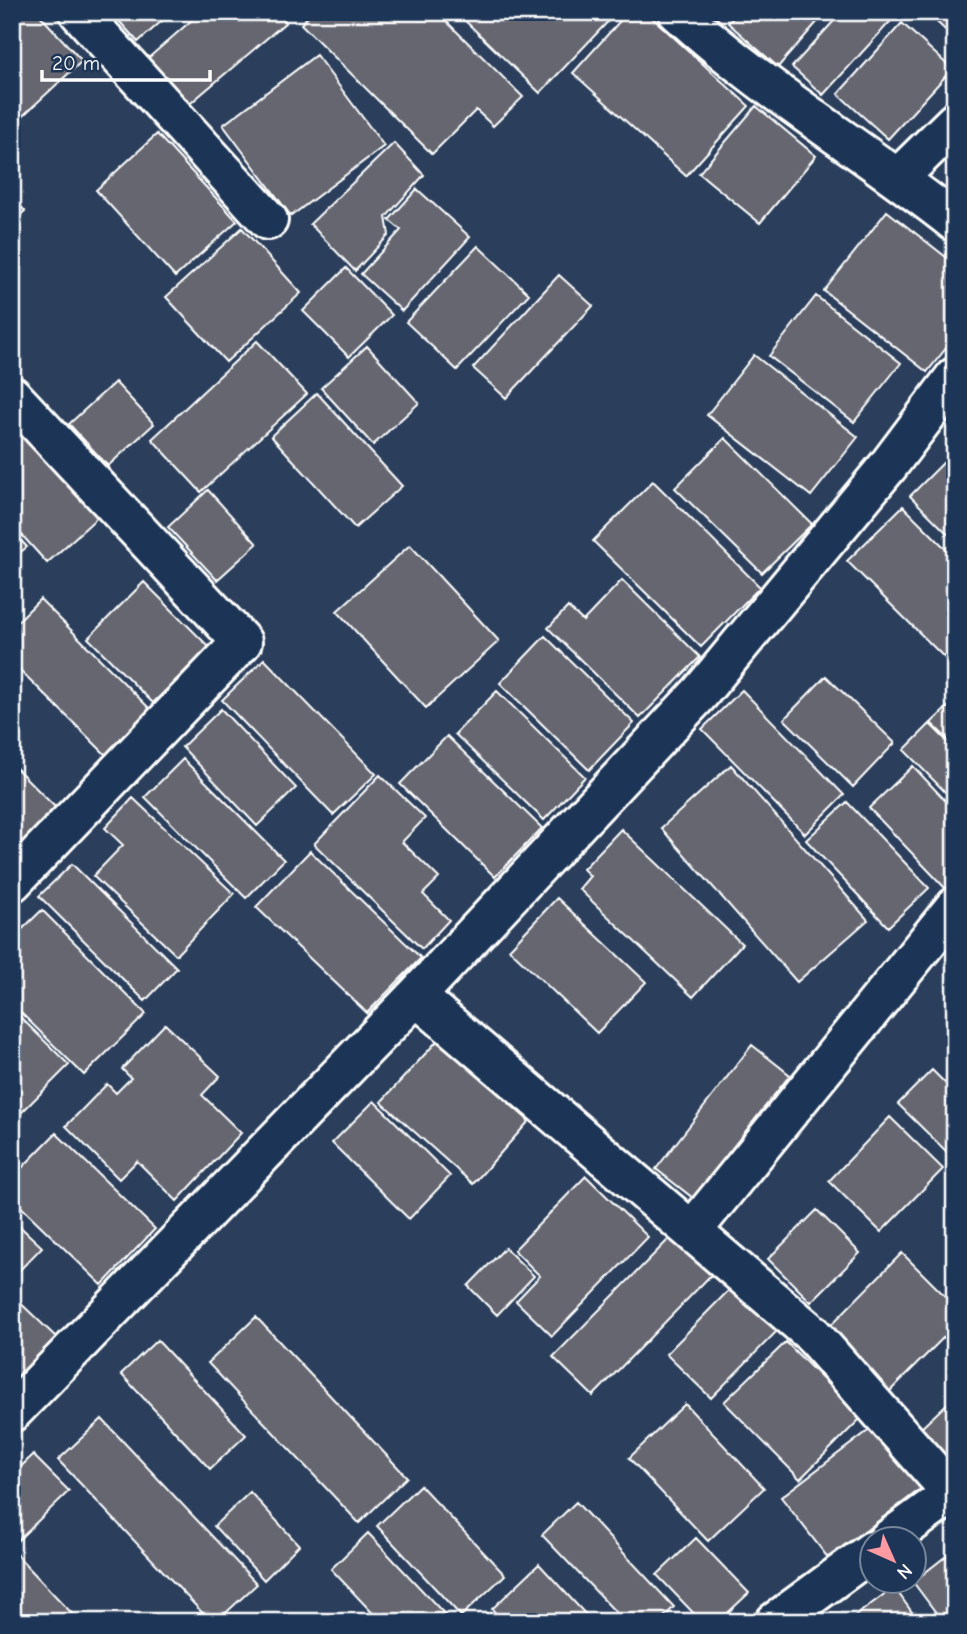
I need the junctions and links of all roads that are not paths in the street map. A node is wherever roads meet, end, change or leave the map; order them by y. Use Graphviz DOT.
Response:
graph roads {
  1 [pos="79,12"];
  2 [pos="678,12"];
  3 [pos="955,122"];
  4 [pos="899,177"];
  5 [pos="268,220"];
  6 [pos="955,222"];
  7 [pos="955,377"];
  8 [pos="12,396"];
  9 [pos="12,883"];
  10 [pos="955,907"];
  11 [pos="416,996"];
  12 [pos="692,1231"];
  13 [pos="12,1412"];
  14 [pos="953,1492"];
  15 [pos="906,1526"];
  16 [pos="858,1562"];
  17 [pos="775,1622"];
  1 -- 5 [label="street"];
  2 -- 4 [label="street"];
  3 -- 4 [label="street"];
  4 -- 6 [label="street"];
  7 -- 11 [label="street"];
  8 -- 9 [label="street"];
  10 -- 12 [label="street"];
  11 -- 12 [label="street"];
  11 -- 13 [label="street"];
  12 -- 14 [label="street"];
  14 -- 15 [label="street"];
  16 -- 17 [label="street"];
}
